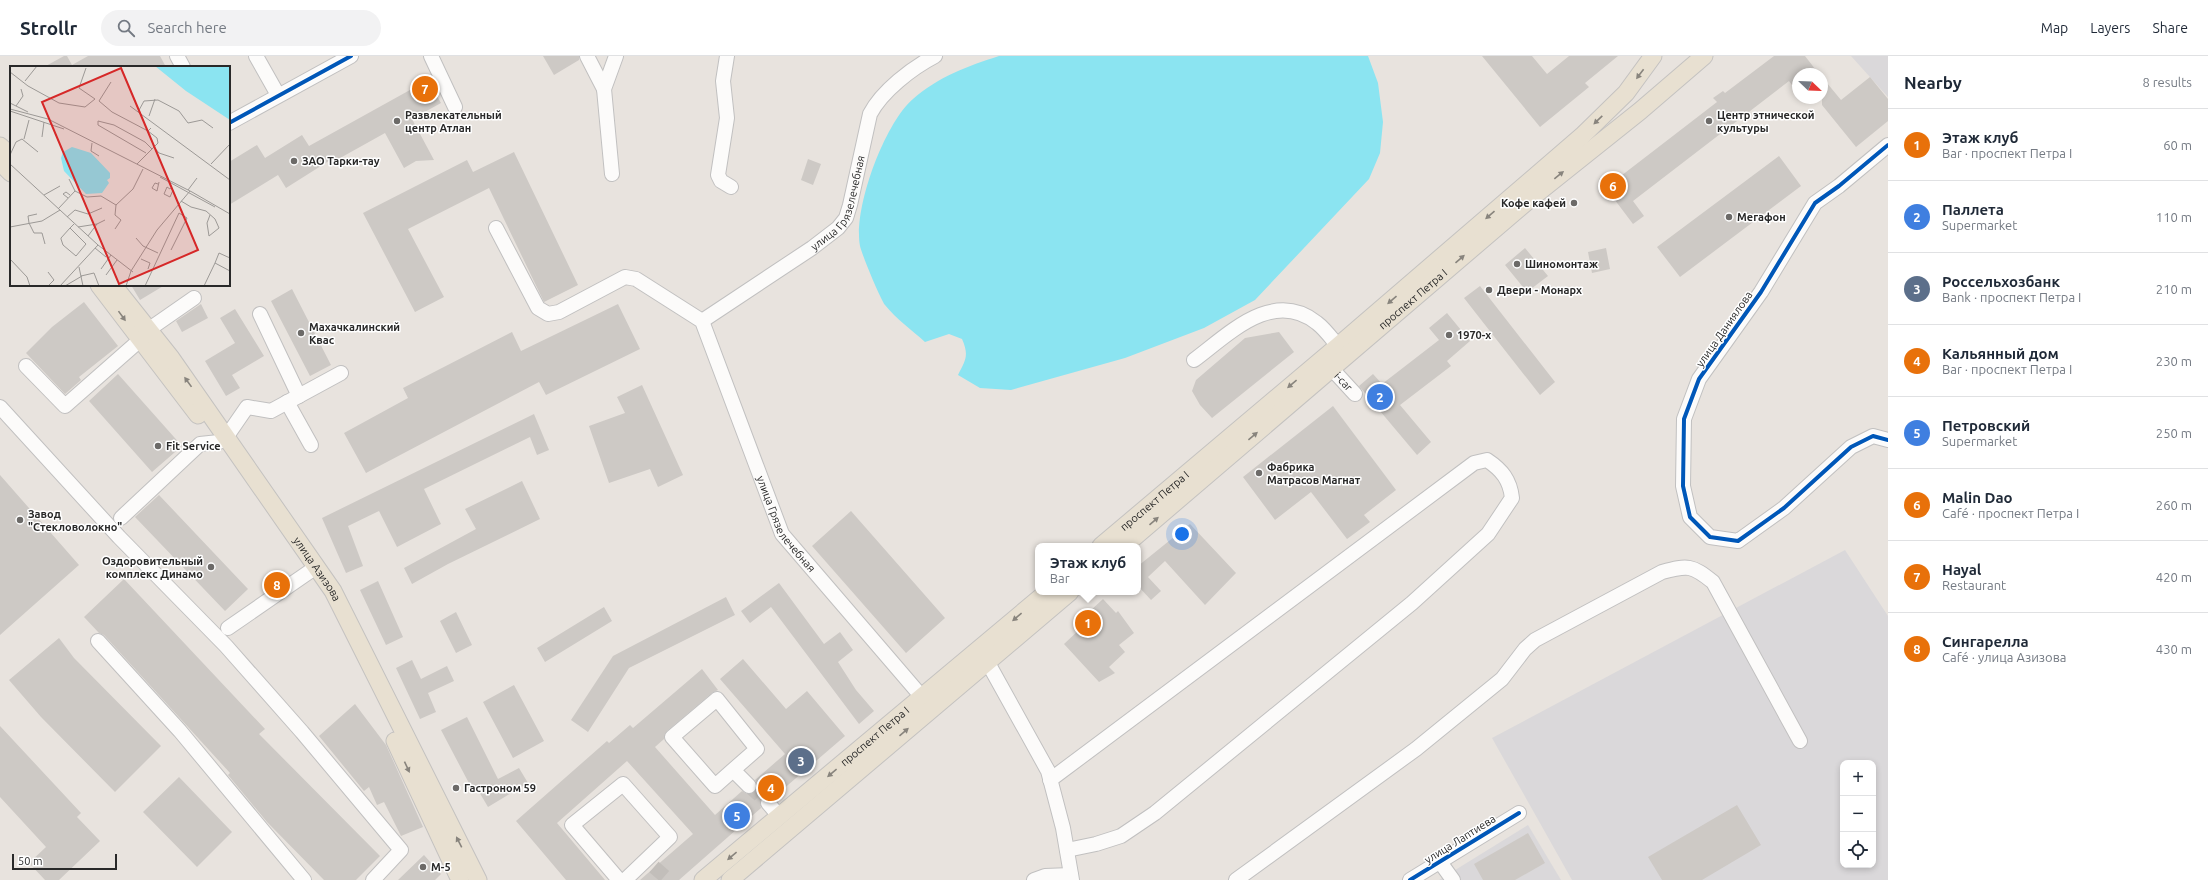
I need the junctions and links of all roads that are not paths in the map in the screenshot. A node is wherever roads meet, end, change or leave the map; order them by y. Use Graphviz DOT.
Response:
graph roads {
  1 [pos="177,56"];
  2 [pos="256,56"];
  3 [pos="351,56"];
  4 [pos="431,56"];
  5 [pos="587,56"];
  6 [pos="616,56"];
  7 [pos="727,56"];
  8 [pos="935,56"];
  9 [pos="1654,56"];
  10 [pos="1704,56"];
  11 [pos="1714,56"];
  12 [pos="182,66"];
  13 [pos="604,89"];
  14 [pos="278,95"];
  15 [pos="455,107"];
  16 [pos="1640,111"];
  17 [pos="230,122"];
  18 [pos="1888,145"];
  19 [pos="0,146"];
  20 [pos="10,155"];
  21 [pos="0,162"];
  22 [pos="10,172"];
  23 [pos="612,174"];
  24 [pos="732,188"];
  25 [pos="496,228"];
  26 [pos="99,286"];
  27 [pos="114,286"];
  28 [pos="194,298"];
  29 [pos="260,314"];
  30 [pos="702,321"];
  31 [pos="144,335"];
  32 [pos="1338,346"];
  33 [pos="1194,360"];
  34 [pos="26,366"];
  35 [pos="1332,369"];
  36 [pos="341,373"];
  37 [pos="1355,394"];
  38 [pos="293,399"];
  39 [pos="0,407"];
  40 [pos="223,439"];
  41 [pos="1888,440"];
  42 [pos="311,445"];
  43 [pos="121,518"];
  44 [pos="1105,543"];
  45 [pos="1128,543"];
  46 [pos="309,572"];
  47 [pos="1043,595"];
  48 [pos="1067,595"];
  49 [pos="228,628"];
  50 [pos="98,641"];
  51 [pos="988,663"];
  52 [pos="922,697"];
  53 [pos="1800,741"];
  54 [pos="733,770"];
  55 [pos="1050,780"];
  56 [pos="749,786"];
  57 [pos="768,803"];
  58 [pos="1519,813"];
  59 [pos="779,816"];
  60 [pos="1067,850"];
  61 [pos="1440,862"];
  62 [pos="1072,877"];
  63 [pos="304,880"];
  64 [pos="373,880"];
  65 [pos="460,880"];
  66 [pos="478,880"];
  67 [pos="619,880"];
  68 [pos="625,880"];
  69 [pos="703,880"];
  70 [pos="730,880"];
  71 [pos="1034,880"];
  72 [pos="1236,880"];
  73 [pos="1410,880"];
  74 [pos="1453,880"];
  1 -- 12 [label="street"];
  2 -- 14 [label="street"];
  3 -- 14 [label="street"];
  4 -- 15 [label="street"];
  5 -- 13 [label="street"];
  6 -- 13 [label="street"];
  7 -- 24 [label="street"];
  8 -- 30 [label="street, улица Грязелечебная"];
  9 -- 32 [label="main road, проспект Петра I, one-way"];
  10 -- 16 [label="main road, проспект Петра I"];
  11 -- 16 [label="main road"];
  13 -- 23 [label="street"];
  14 -- 17 [label="street"];
  35 -- 16 [label="main road, проспект Петра I, one-way"];
  18 -- 41 [label="street, улица Даниялова"];
  19 -- 20 [label="main road"];
  21 -- 22 [label="main road"];
  25 -- 30 [label="street"];
  26 -- 31 [label="main road, улица Азизова, one-way"];
  27 -- 31 [label="main road, улица Азизова"];
  28 -- 31 [label="street"];
  29 -- 38 [label="street"];
  30 -- 52 [label="street, улица Грязелечебная"];
  31 -- 34 [label="street"];
  31 -- 40 [label="main road, улица Азизова"];
  32 -- 33 [label="street"];
  32 -- 44 [label="main road, проспект Петра I, one-way"];
  35 -- 37 [label="street, i-car"];
  45 -- 35 [label="main road, проспект Петра I, one-way"];
  36 -- 38 [label="street"];
  38 -- 40 [label="street"];
  38 -- 42 [label="street"];
  39 -- 64 [label="street"];
  40 -- 43 [label="street"];
  40 -- 46 [label="main road, улица Азизова"];
  66 -- 40 [label="main road, улица Азизова, one-way"];
  46 -- 49 [label="street"];
  46 -- 65 [label="main road, улица Азизова, one-way"];
  47 -- 52 [label="main road, проспект Петра I, one-way"];
  48 -- 51 [label="main road, проспект Петра I"];
  50 -- 63 [label="street"];
  51 -- 55 [label="street"];
  70 -- 51 [label="main road, проспект Петра I, one-way"];
  52 -- 59 [label="main road, проспект Петра I, one-way"];
  53 -- 72 [label="street"];
  54 -- 54 [label="street"];
  54 -- 56 [label="street"];
  55 -- 60 [label="street"];
  55 -- 60 [label="street"];
  57 -- 59 [label="street"];
  58 -- 61 [label="street, улица Лаптиева"];
  59 -- 69 [label="main road, проспект Петра I, one-way"];
  60 -- 62 [label="street"];
  61 -- 73 [label="street, улица Лаптиева"];
  61 -- 74 [label="street"];
  62 -- 71 [label="street"];
  67 -- 68 [label="street"];
}
